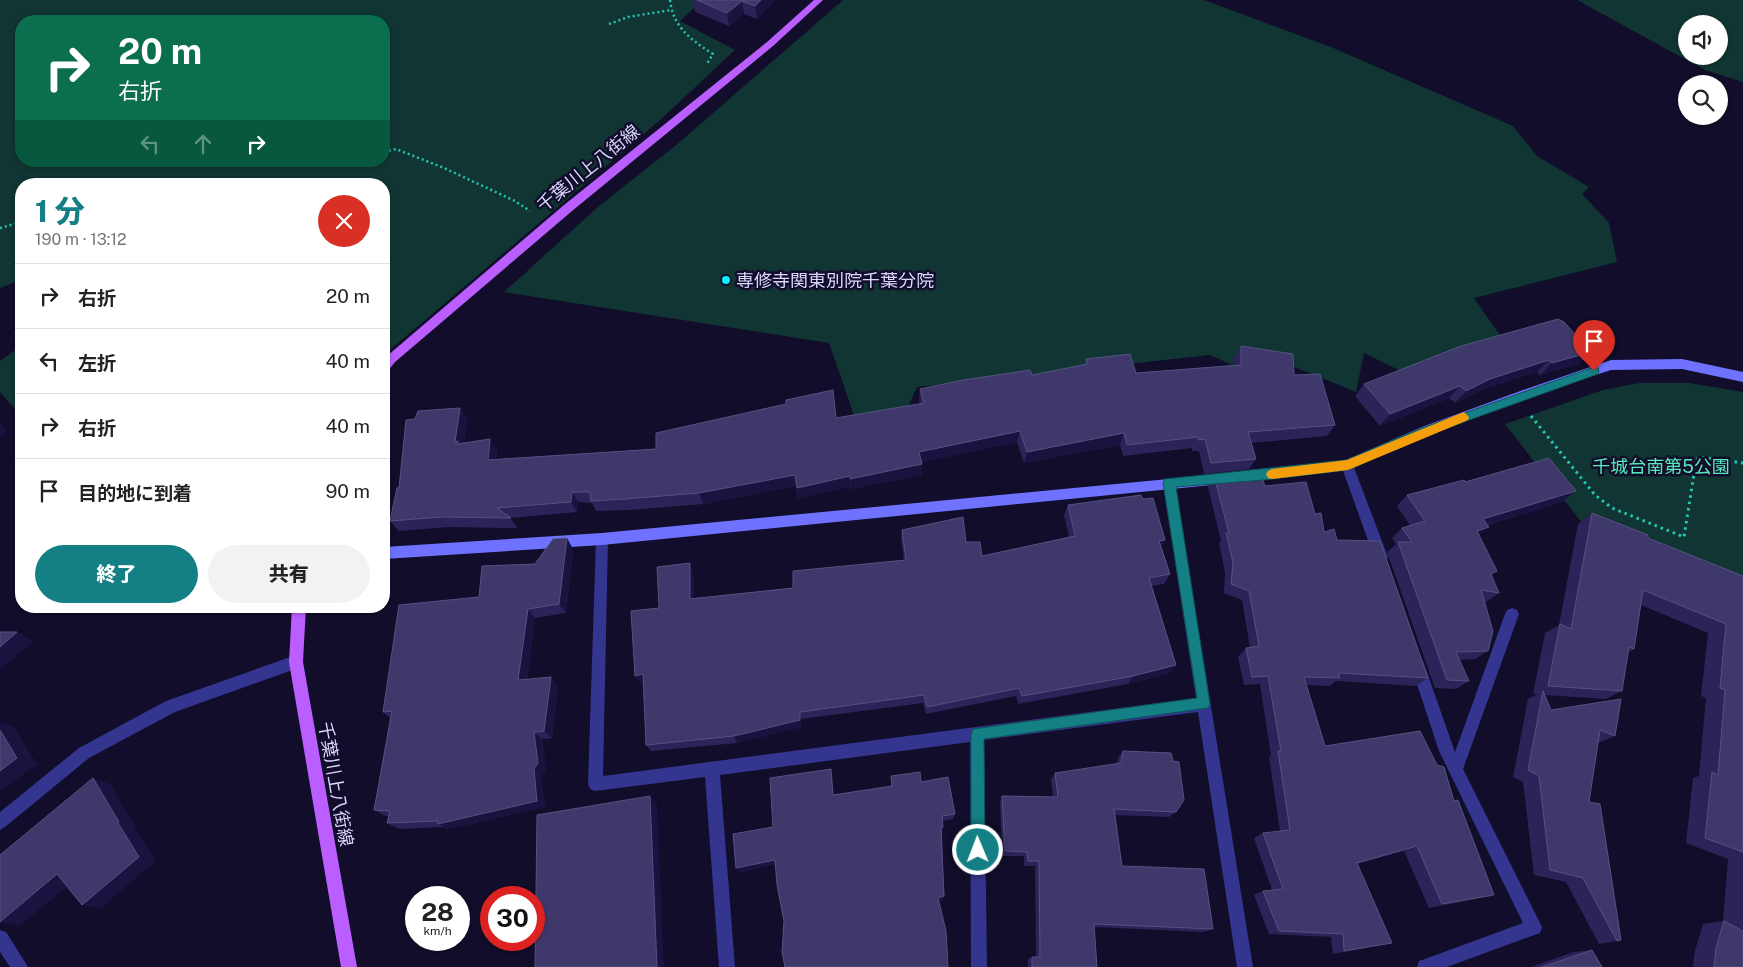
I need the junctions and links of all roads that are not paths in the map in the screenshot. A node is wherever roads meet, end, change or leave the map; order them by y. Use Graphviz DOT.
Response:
graph roads {
  1 [pos="819,0"];
  2 [pos="390,360"];
  3 [pos="1743,377"];
  4 [pos="1348,465"];
  5 [pos="1169,483"];
  6 [pos="602,539"];
  7 [pos="390,553"];
  8 [pos="1384,566"];
  9 [pos="299,613"];
  10 [pos="1512,614"];
  11 [pos="1412,648"];
  12 [pos="296,662"];
  13 [pos="1204,704"];
  14 [pos="977,734"];
  15 [pos="712,768"];
  16 [pos="1456,769"];
  17 [pos="0,822"];
  18 [pos="0,938"];
  19 [pos="20,967"];
  20 [pos="349,967"];
  21 [pos="727,967"];
  22 [pos="979,967"];
  23 [pos="1245,967"];
  24 [pos="1425,967"];
  1 -- 2 [label="main road, 千葉川上八街線"];
  3 -- 4 [label="street"];
  4 -- 5 [label="street"];
  4 -- 8 [label="street"];
  5 -- 6 [label="street"];
  5 -- 13 [label="street"];
  6 -- 7 [label="street"];
  6 -- 15 [label="street"];
  9 -- 12 [label="main road, 千葉川上八街線"];
  10 -- 16 [label="street"];
  11 -- 16 [label="street"];
  12 -- 17 [label="street"];
  12 -- 20 [label="main road, 千葉川上八街線"];
  13 -- 14 [label="street"];
  13 -- 23 [label="street"];
  14 -- 15 [label="street"];
  14 -- 22 [label="street"];
  15 -- 21 [label="street"];
  16 -- 24 [label="street"];
  18 -- 19 [label="street"];
}
